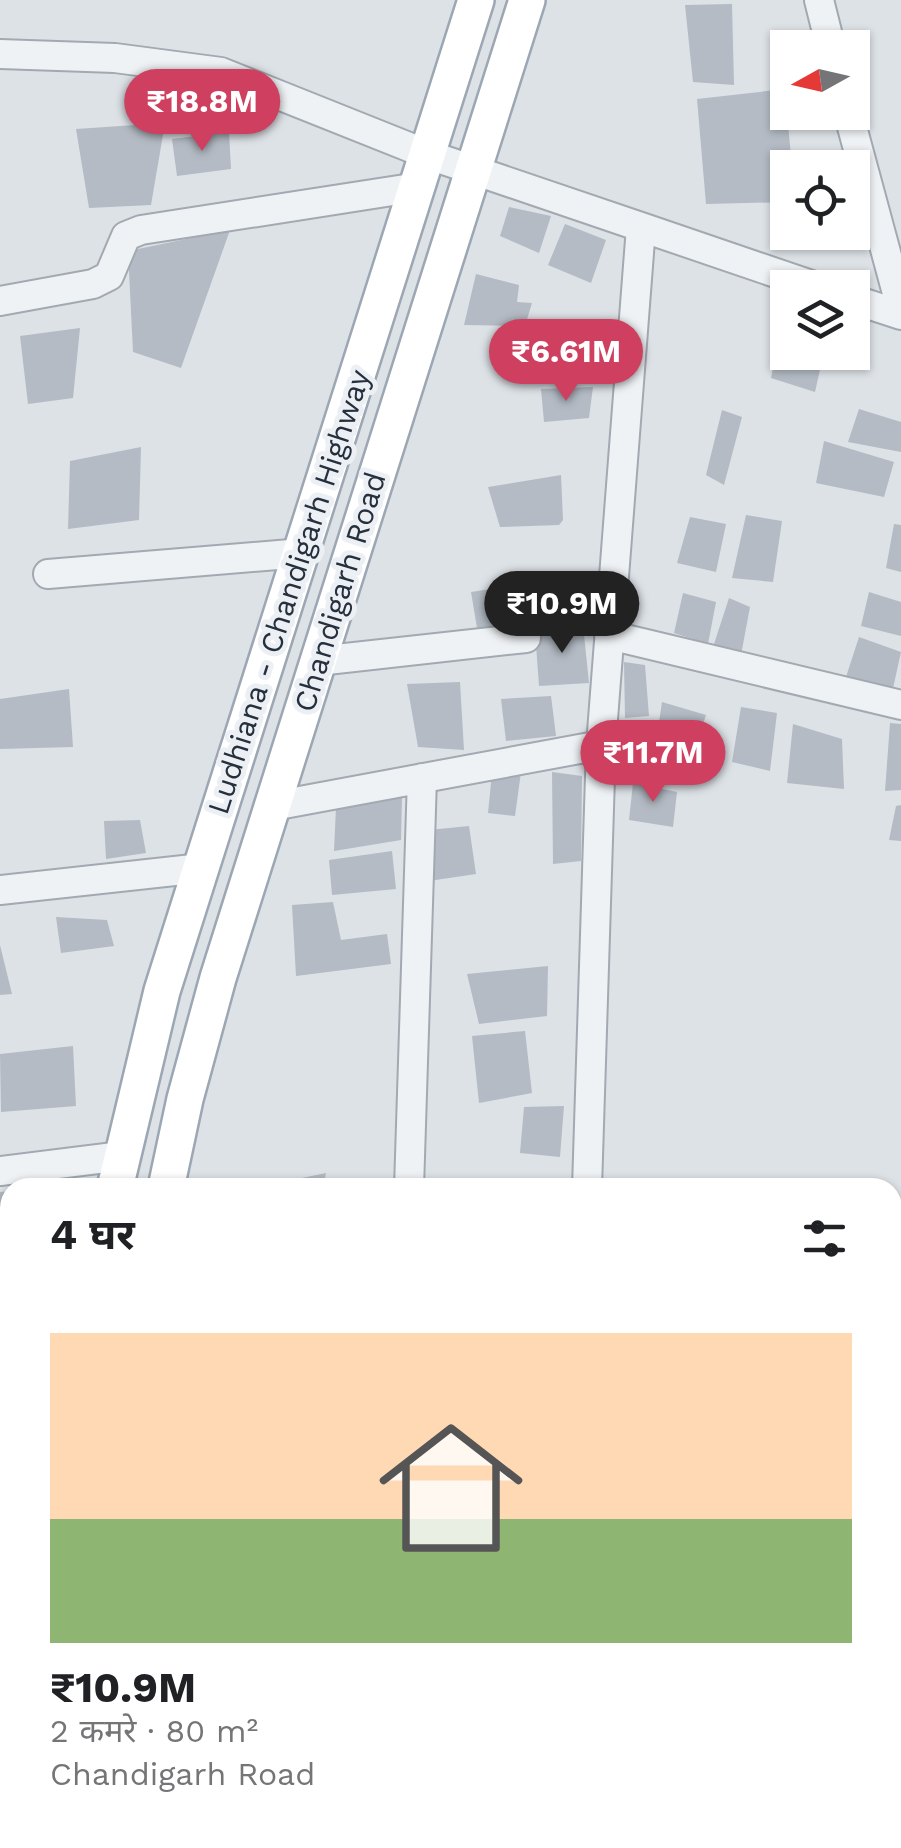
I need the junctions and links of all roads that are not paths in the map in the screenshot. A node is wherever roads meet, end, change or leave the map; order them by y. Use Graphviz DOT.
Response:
graph roads {
  1 [pos="476,0"];
  2 [pos="527,0"];
  3 [pos="819,0"];
  4 [pos="826,30"];
  5 [pos="0,54"];
  6 [pos="854,130"];
  7 [pos="474,170"];
  8 [pos="424,171"];
  9 [pos="641,227"];
  10 [pos="894,256"];
  11 [pos="770,271"];
  12 [pos="0,302"];
  13 [pos="870,304"];
  14 [pos="901,312"];
  15 [pos="302,553"];
  16 [pos="48,574"];
  17 [pos="609,635"];
  18 [pos="526,638"];
  19 [pos="318,661"];
  20 [pos="901,705"];
  21 [pos="601,744"];
  22 [pos="422,778"];
  23 [pos="273,806"];
  24 [pos="202,868"];
  25 [pos="0,890"];
  26 [pos="0,1171"];
  27 [pos="118,1172"];
  28 [pos="168,1178"];
  29 [pos="409,1178"];
  30 [pos="588,1178"];
  1 -- 8 [label="main road, Ludhiana - Chandigarh Highway"];
  2 -- 7 [label="main road, Chandigarh Road"];
  3 -- 4 [label="street"];
  5 -- 8 [label="street"];
  6 -- 10 [label="street"];
  7 -- 8 [label="street"];
  7 -- 9 [label="street"];
  7 -- 19 [label="main road, Chandigarh Road"];
  8 -- 12 [label="street"];
  8 -- 15 [label="main road, Ludhiana - Chandigarh Highway"];
  9 -- 11 [label="street"];
  9 -- 17 [label="street"];
  10 -- 14 [label="street"];
  13 -- 14 [label="street"];
  15 -- 16 [label="street"];
  15 -- 24 [label="main road, Ludhiana - Chandigarh Highway"];
  17 -- 20 [label="street"];
  17 -- 21 [label="street"];
  18 -- 19 [label="street"];
  19 -- 23 [label="main road, Chandigarh Road"];
  21 -- 22 [label="street"];
  21 -- 30 [label="street"];
  22 -- 23 [label="street"];
  22 -- 29 [label="street"];
  23 -- 28 [label="main road, Chandigarh Road"];
  24 -- 25 [label="street"];
  24 -- 27 [label="main road, Ludhiana - Chandigarh Highway"];
  26 -- 27 [label="street"];
}
